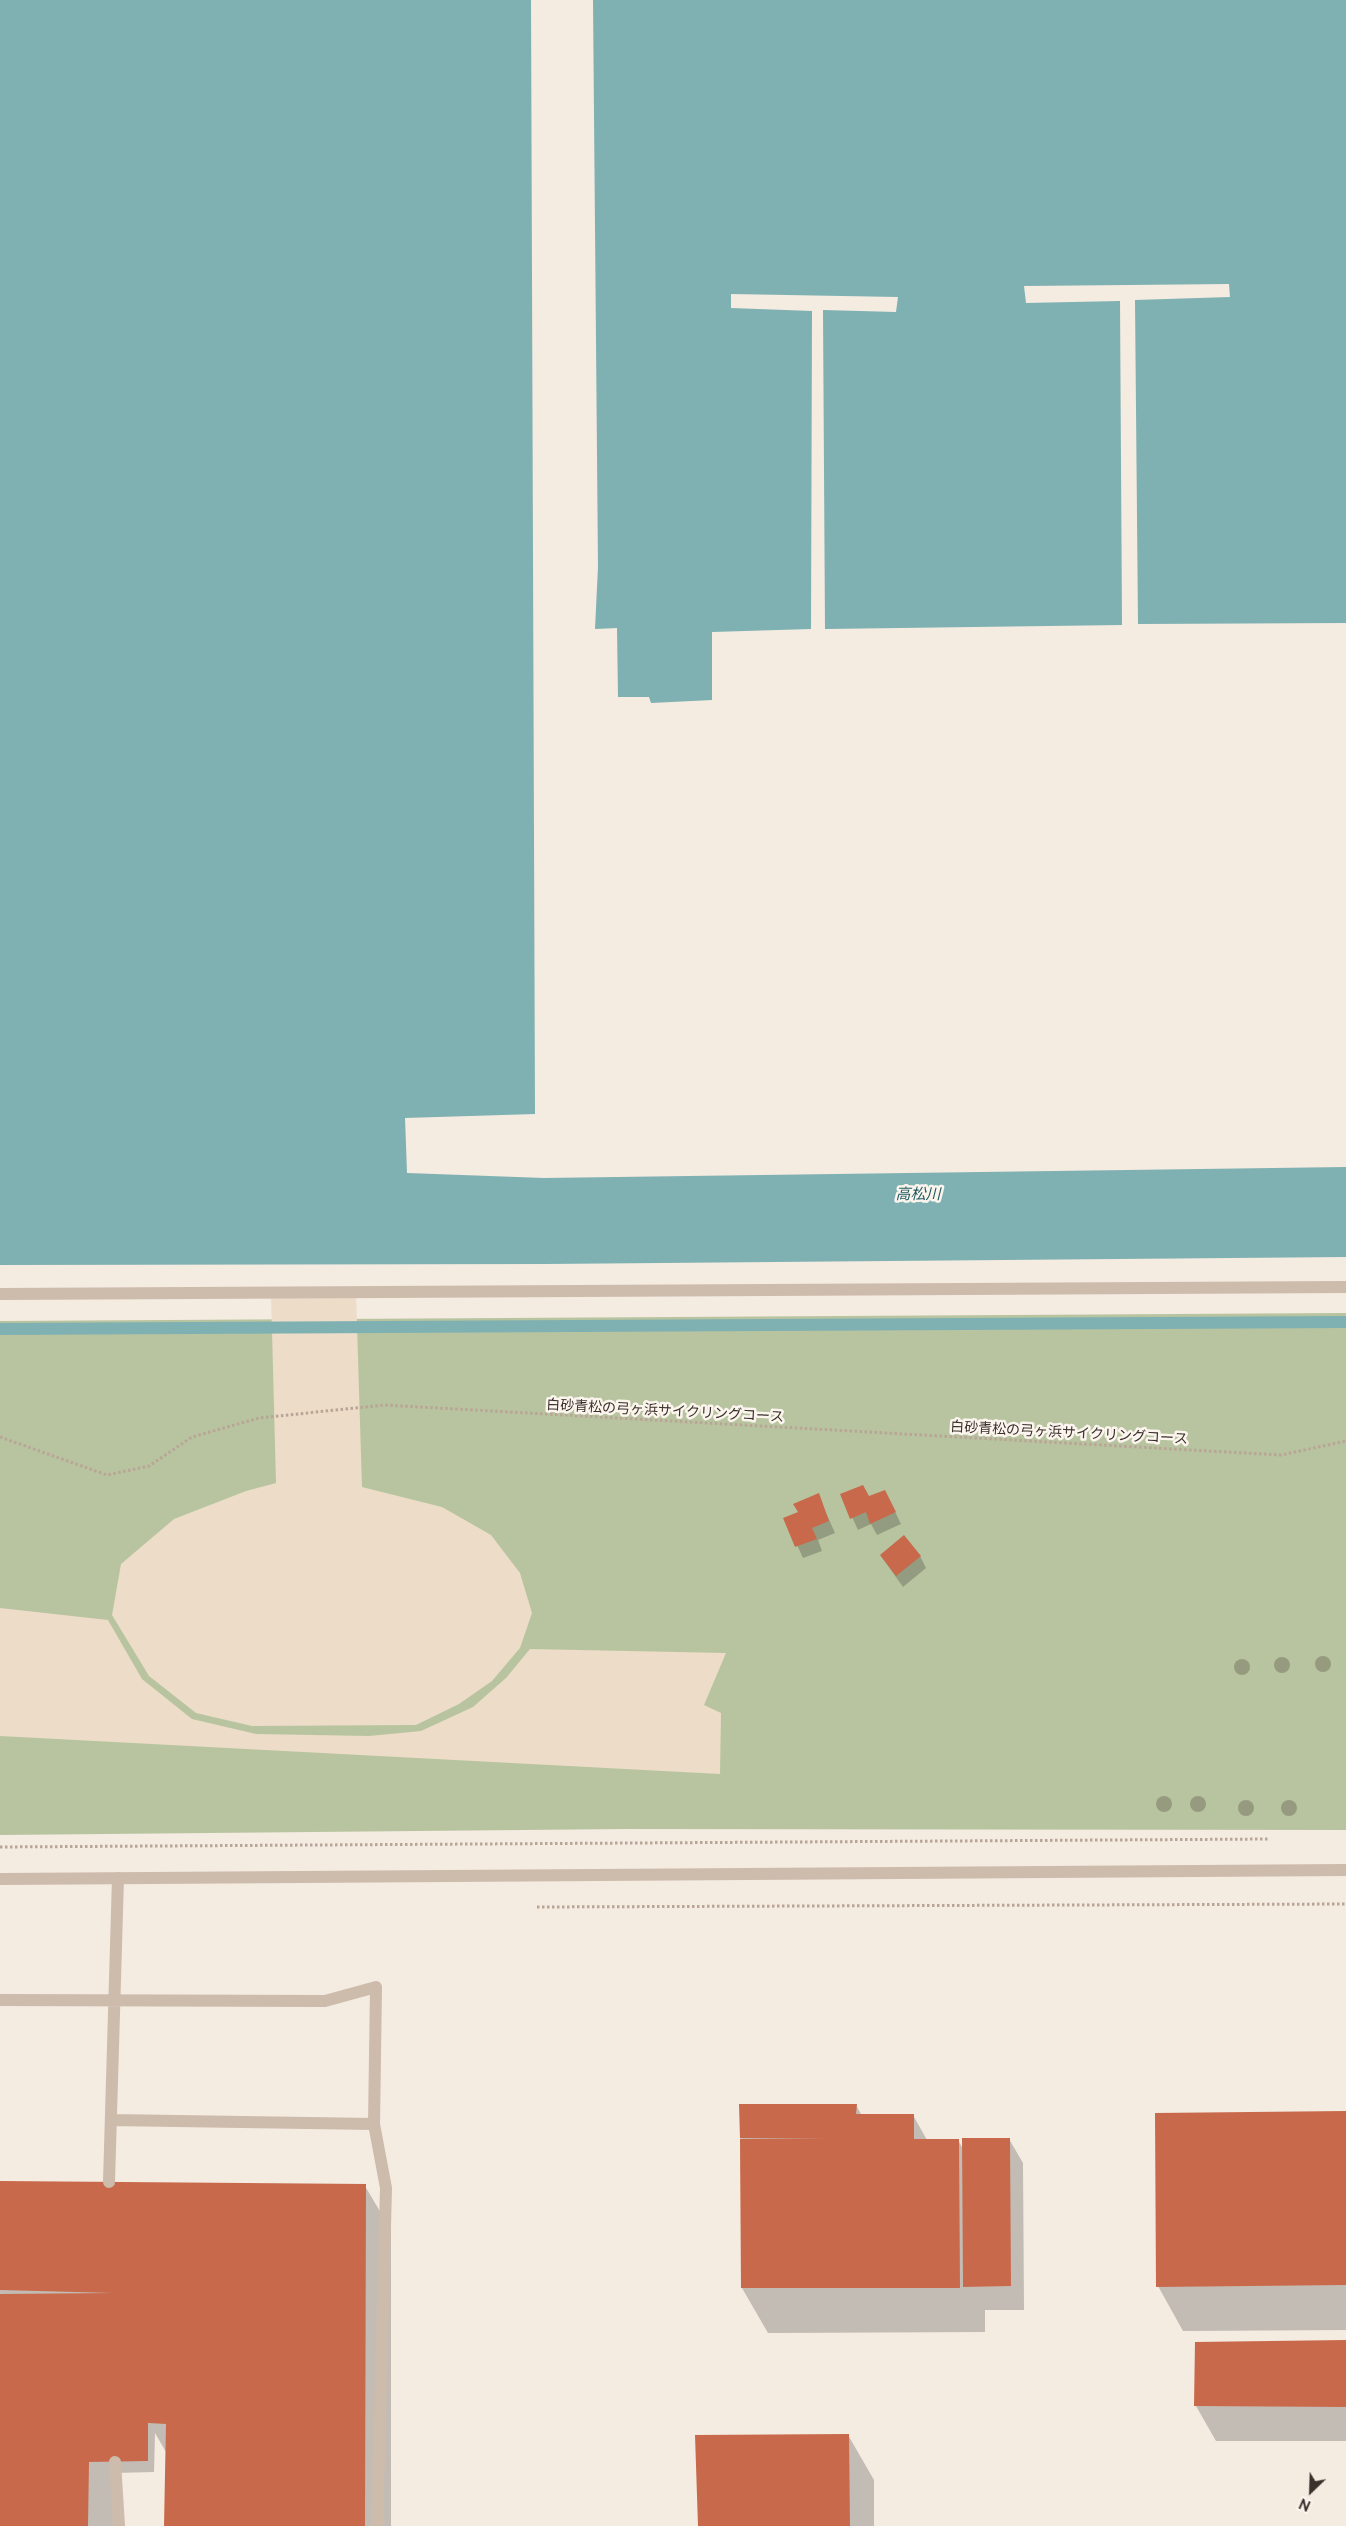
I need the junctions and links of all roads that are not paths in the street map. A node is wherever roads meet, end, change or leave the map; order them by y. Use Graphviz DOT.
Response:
graph roads {
  1 [pos="1346,1287"];
  2 [pos="0,1294"];
  3 [pos="1346,1870"];
  4 [pos="118,1878"];
  5 [pos="0,1879"];
  6 [pos="0,2000"];
  7 [pos="114,2000"];
  8 [pos="111,2120"];
  9 [pos="374,2124"];
  10 [pos="109,2182"];
  11 [pos="115,2462"];
  12 [pos="118,2526"];
  13 [pos="377,2526"];
  1 -- 2 [label="street"];
  3 -- 4 [label="street"];
  4 -- 5 [label="street"];
  4 -- 7 [label="street"];
  6 -- 7 [label="street"];
  7 -- 8 [label="street"];
  7 -- 9 [label="street"];
  8 -- 9 [label="street"];
  8 -- 10 [label="street"];
  9 -- 13 [label="street"];
  11 -- 12 [label="street"];
}
